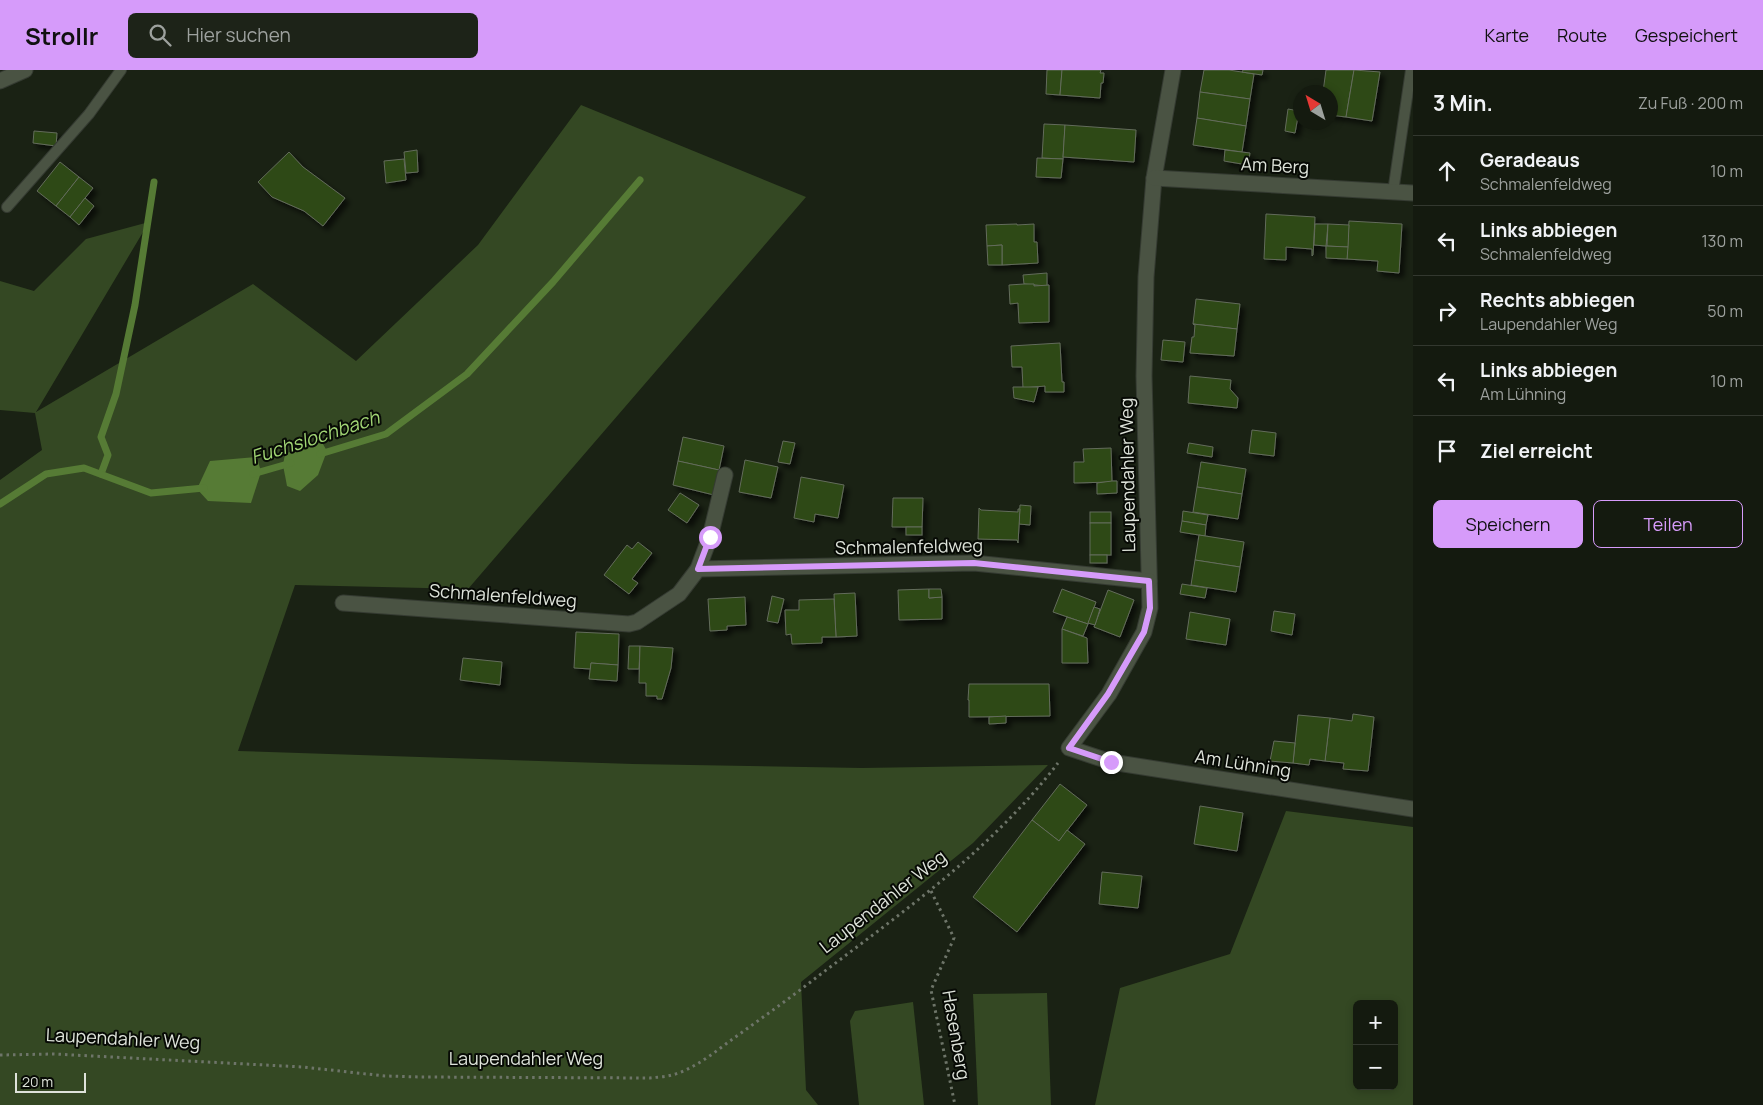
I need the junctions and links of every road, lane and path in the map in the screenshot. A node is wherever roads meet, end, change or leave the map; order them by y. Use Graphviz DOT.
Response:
graph roads {
  1 [pos="25,70"];
  2 [pos="121,70"];
  3 [pos="1173,70"];
  4 [pos="1411,70"];
  5 [pos="0,81"];
  6 [pos="1154,178"];
  7 [pos="1393,192"];
  8 [pos="1413,193"];
  9 [pos="7,207"];
  10 [pos="725,475"];
  11 [pos="698,569"];
  12 [pos="1149,581"];
  13 [pos="343,603"];
  14 [pos="1069,748"];
  15 [pos="1413,809"];
  16 [pos="931,891"];
  17 [pos="0,1055"];
  18 [pos="955,1105"];
  1 -- 5 [label="street"];
  2 -- 9 [label="lane"];
  3 -- 6 [label="street, Laupendahler Weg"];
  4 -- 7 [label="lane"];
  6 -- 7 [label="street, Am Berg"];
  6 -- 12 [label="street, Laupendahler Weg"];
  7 -- 8 [label="street, Am Berg"];
  10 -- 11 [label="street, Schmalenfeldweg"];
  11 -- 12 [label="street, Schmalenfeldweg"];
  11 -- 13 [label="street, Schmalenfeldweg"];
  12 -- 14 [label="street, Laupendahler Weg"];
  14 -- 15 [label="street, Am Lühning"];
  14 -- 16 [label="path, Laupendahler Weg"];
  16 -- 17 [label="path, Laupendahler Weg"];
  16 -- 18 [label="path, Hasenberg"];
}
